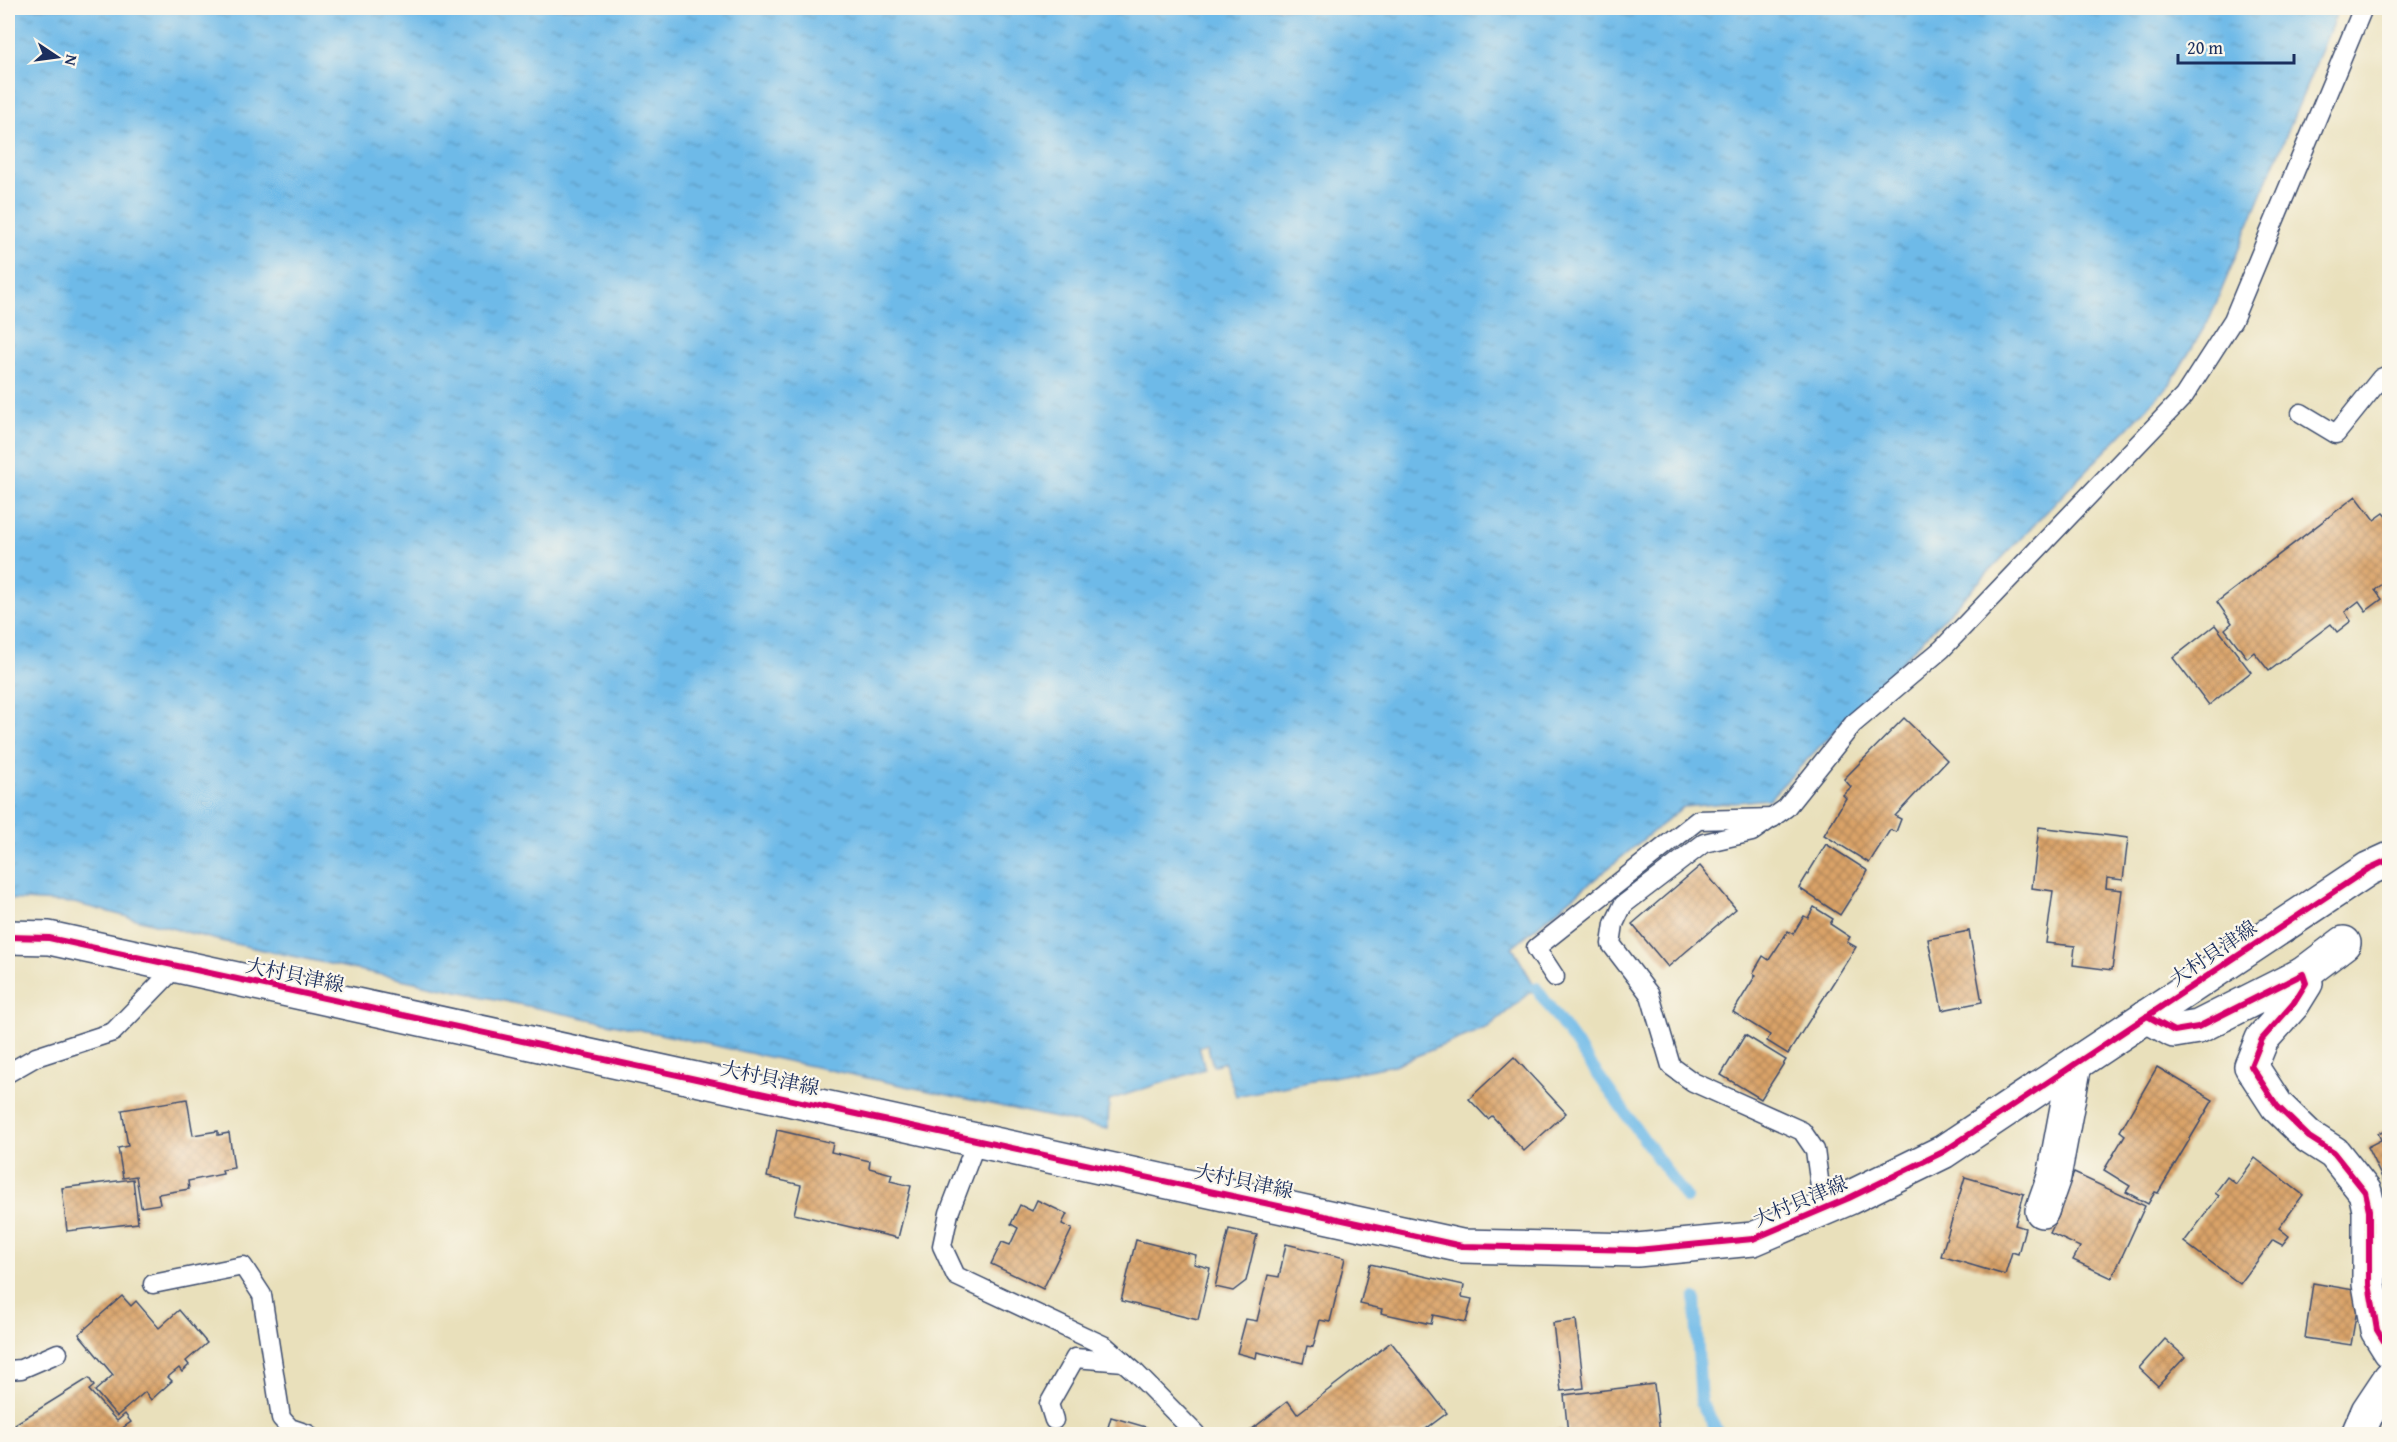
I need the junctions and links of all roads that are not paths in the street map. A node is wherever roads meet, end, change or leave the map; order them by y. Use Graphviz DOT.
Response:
graph roads {
  1 [pos="2363,8"];
  2 [pos="2390,374"];
  3 [pos="2301,413"];
  4 [pos="1773,818"];
  5 [pos="2390,859"];
  6 [pos="8,937"];
  7 [pos="2344,944"];
  8 [pos="177,966"];
  9 [pos="2303,974"];
  10 [pos="1555,977"];
  11 [pos="2147,1016"];
  12 [pos="2075,1064"];
  13 [pos="8,1073"];
  14 [pos="977,1140"];
  15 [pos="1823,1209"];
  16 [pos="2042,1211"];
  17 [pos="153,1284"];
  18 [pos="2390,1351"];
  19 [pos="58,1353"];
  20 [pos="1124,1362"];
  21 [pos="8,1370"];
  22 [pos="2390,1378"];
  23 [pos="1054,1420"];
  24 [pos="308,1434"];
  25 [pos="1196,1434"];
  26 [pos="2358,1434"];
  1 -- 4 [label="lane"];
  2 -- 3 [label="lane"];
  4 -- 10 [label="lane"];
  4 -- 15 [label="lane"];
  5 -- 11 [label="main road, 大村貝津線"];
  6 -- 8 [label="main road, 大村貝津線"];
  7 -- 9 [label="main road"];
  8 -- 13 [label="lane"];
  8 -- 14 [label="main road, 大村貝津線"];
  9 -- 11 [label="main road"];
  9 -- 18 [label="main road"];
  11 -- 12 [label="main road, 大村貝津線"];
  12 -- 15 [label="main road, 大村貝津線"];
  12 -- 16 [label="main road"];
  14 -- 15 [label="main road, 大村貝津線"];
  14 -- 20 [label="lane"];
  17 -- 24 [label="lane"];
  19 -- 21 [label="lane"];
  20 -- 23 [label="lane"];
  20 -- 25 [label="lane"];
  22 -- 26 [label="main road"];
}
